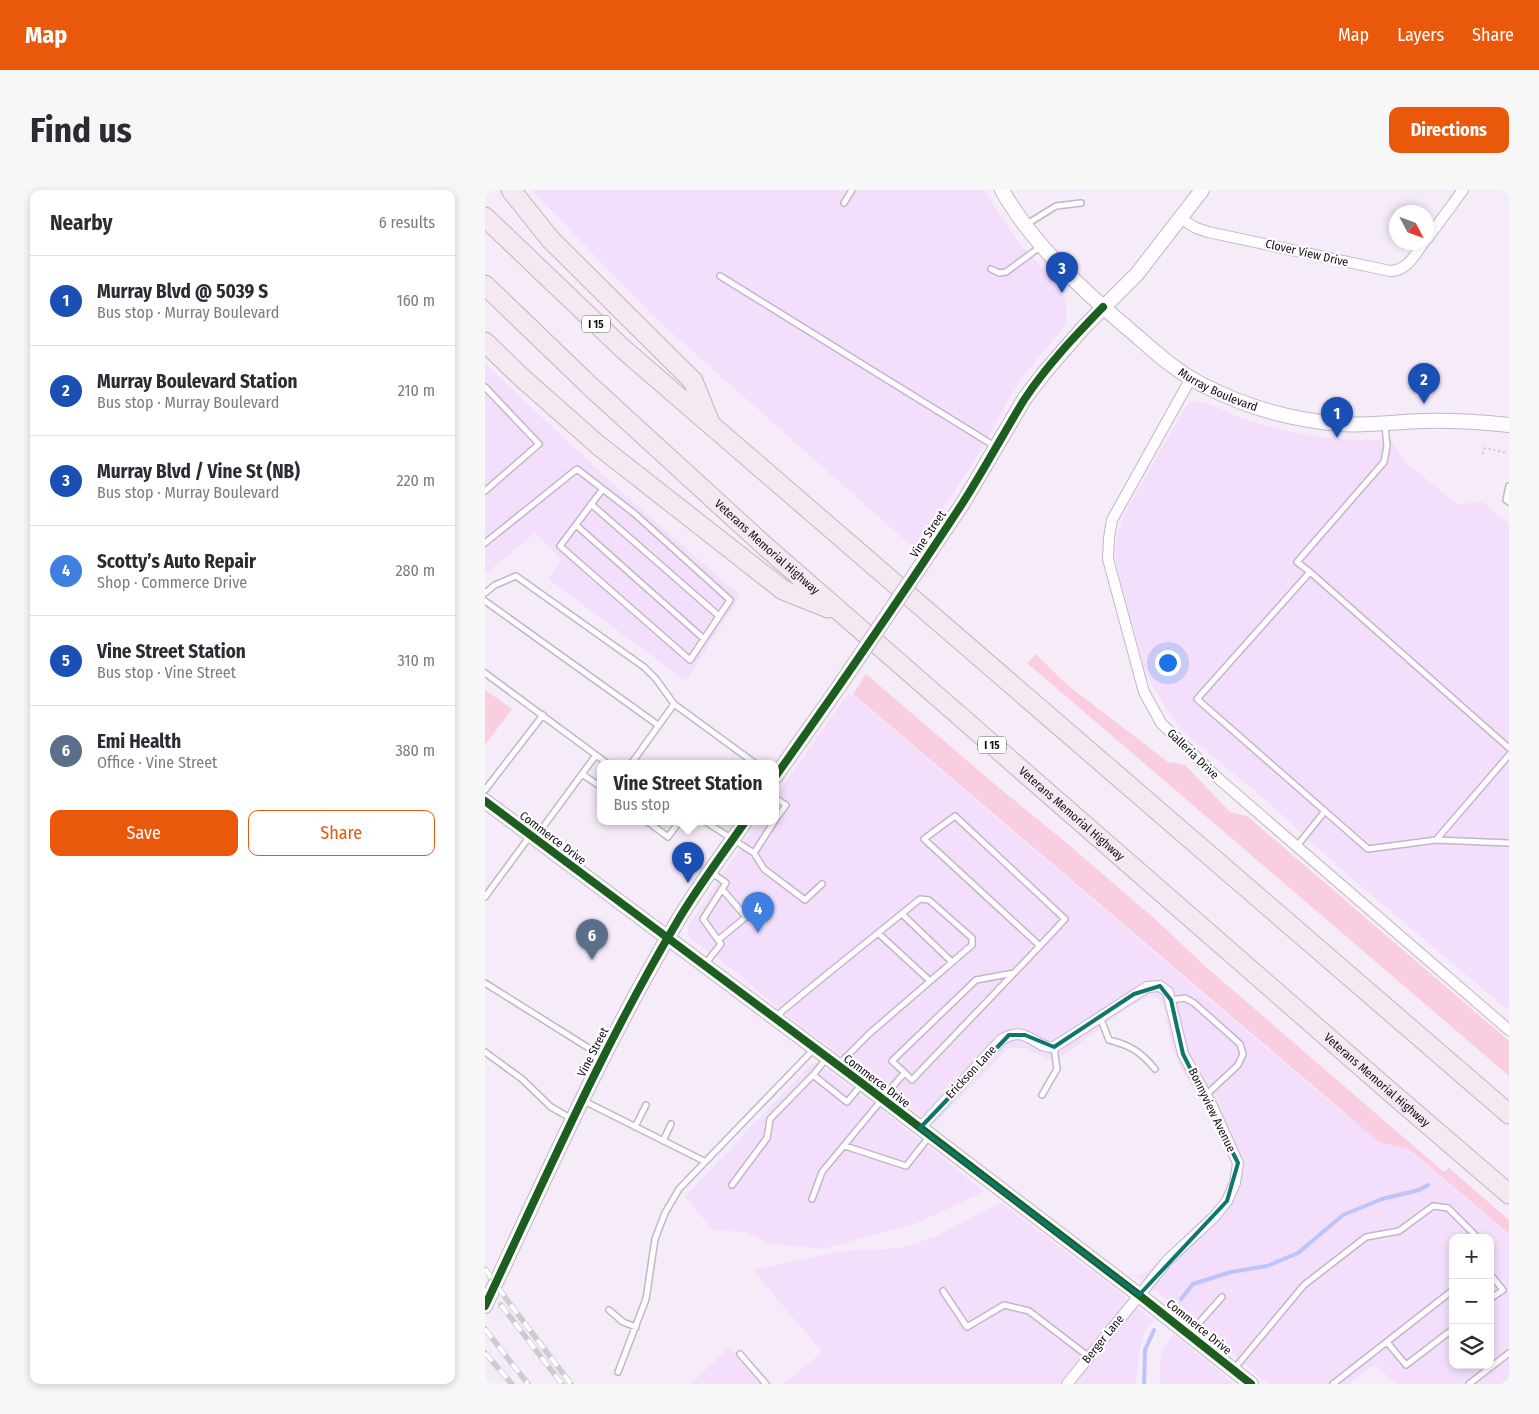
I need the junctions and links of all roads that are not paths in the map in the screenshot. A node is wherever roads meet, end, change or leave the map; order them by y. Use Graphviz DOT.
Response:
graph roads {
  1 [pos="511,190"];
  2 [pos="852,190"];
  3 [pos="1002,190"];
  4 [pos="1202,190"];
  5 [pos="1463,190"];
  6 [pos="844,202"];
  7 [pos="1081,203"];
  8 [pos="485,217"];
  9 [pos="1181,218"];
  10 [pos="1026,225"];
  11 [pos="1434,229"];
  12 [pos="1043,245"];
  13 [pos="1418,250"];
  14 [pos="991,269"];
  15 [pos="720,276"];
  16 [pos="485,285"];
  17 [pos="1103,307"];
  18 [pos="485,342"];
  19 [pos="1191,378"];
  20 [pos="485,387"];
  21 [pos="1385,423"];
  22 [pos="1509,425"];
  23 [pos="712,427"];
  24 [pos="996,448"];
  25 [pos="1509,486"];
  26 [pos="602,490"];
  27 [pos="485,491"];
  28 [pos="1509,502"];
  29 [pos="591,504"];
  30 [pos="576,525"];
  31 [pos="485,543"];
  32 [pos="1310,572"];
  33 [pos="485,593"];
  34 [pos="485,601"];
  35 [pos="841,613"];
  36 [pos="719,616"];
  37 [pos="704,639"];
  38 [pos="485,673"];
  39 [pos="673,704"];
  40 [pos="543,715"];
  41 [pos="659,725"];
  42 [pos="1509,748"];
  43 [pos="596,755"];
  44 [pos="1509,755"];
  45 [pos="603,760"];
  46 [pos="634,760"];
  47 [pos="750,760"];
  48 [pos="779,771"];
  49 [pos="582,774"];
  50 [pos="597,784"];
  51 [pos="485,790"];
  52 [pos="485,801"];
  53 [pos="779,801"];
  54 [pos="1325,812"];
  55 [pos="779,815"];
  56 [pos="652,825"];
  57 [pos="677,825"];
  58 [pos="710,825"];
  59 [pos="743,825"];
  60 [pos="772,825"];
  61 [pos="533,837"];
  62 [pos="733,840"];
  63 [pos="1435,840"];
  64 [pos="1509,843"];
  65 [pos="1296,846"];
  66 [pos="754,853"];
  67 [pos="711,872"];
  68 [pos="822,884"];
  69 [pos="722,889"];
  70 [pos="485,897"];
  71 [pos="902,914"];
  72 [pos="878,933"];
  73 [pos="667,938"];
  74 [pos="718,940"];
  75 [pos="1040,946"];
  76 [pos="952,962"];
  77 [pos="703,966"];
  78 [pos="1015,973"];
  79 [pos="929,980"];
  80 [pos="485,983"];
  81 [pos="1171,1000"];
  82 [pos="1100,1016"];
  83 [pos="775,1020"];
  84 [pos="1509,1030"];
  85 [pos="1054,1047"];
  86 [pos="815,1048"];
  87 [pos="485,1052"];
  88 [pos="603,1057"];
  89 [pos="832,1061"];
  90 [pos="1155,1069"];
  91 [pos="905,1073"];
  92 [pos="813,1075"];
  93 [pos="863,1084"];
  94 [pos="1042,1095"];
  95 [pos="1206,1095"];
  96 [pos="883,1099"];
  97 [pos="582,1100"];
  98 [pos="646,1105"];
  99 [pos="1509,1114"];
  100 [pos="572,1119"];
  101 [pos="671,1124"];
  102 [pos="635,1127"];
  103 [pos="925,1132"];
  104 [pos="663,1141"];
  105 [pos="845,1146"];
  106 [pos="704,1161"];
  107 [pos="732,1185"];
  108 [pos="1509,1194"];
  109 [pos="812,1199"];
  110 [pos="1474,1234"];
  111 [pos="1494,1279"];
  112 [pos="943,1290"];
  113 [pos="1449,1293"];
  114 [pos="1139,1295"];
  115 [pos="1494,1296"];
  116 [pos="1222,1297"];
  117 [pos="485,1306"];
  118 [pos="609,1310"];
  119 [pos="635,1327"];
  120 [pos="1449,1331"];
  121 [pos="1189,1334"];
  122 [pos="1387,1342"];
  123 [pos="1509,1353"];
  124 [pos="740,1354"];
  125 [pos="1090,1357"];
  126 [pos="1234,1370"];
  127 [pos="618,1372"];
  128 [pos="766,1384"];
  129 [pos="1067,1384"];
  130 [pos="1251,1384"];
  131 [pos="1333,1384"];
  132 [pos="1469,1384"];
  1 -- 23 [label="highway"];
  2 -- 6 [label="lane"];
  3 -- 10 [label="street, Murray Boulevard"];
  4 -- 9 [label="street, Vine Street"];
  5 -- 11 [label="street"];
  7 -- 10 [label="lane"];
  8 -- 23 [label="highway, I 15"];
  9 -- 13 [label="street, Clover View Drive"];
  9 -- 17 [label="street, Vine Street"];
  10 -- 12 [label="street, Murray Boulevard"];
  12 -- 14 [label="lane"];
  12 -- 17 [label="street, Murray Boulevard"];
  15 -- 24 [label="lane"];
  16 -- 35 [label="highway, Veterans Memorial Highway / I 15"];
  17 -- 19 [label="street, Murray Boulevard"];
  17 -- 24 [label="street, Vine Street"];
  18 -- 35 [label="highway"];
  19 -- 21 [label="street, Murray Boulevard"];
  19 -- 65 [label="street, Galleria Drive"];
  20 -- 27 [label="lane"];
  21 -- 22 [label="street, Murray Boulevard"];
  21 -- 32 [label="lane"];
  23 -- 99 [label="highway, I 15"];
  24 -- 48 [label="street, Vine Street, bridge"];
  25 -- 28 [label="lane"];
  26 -- 29 [label="lane"];
  26 -- 31 [label="lane"];
  26 -- 36 [label="lane"];
  29 -- 30 [label="lane"];
  29 -- 36 [label="lane"];
  30 -- 37 [label="lane"];
  30 -- 37 [label="lane"];
  32 -- 42 [label="lane"];
  32 -- 54 [label="lane"];
  33 -- 39 [label="lane"];
  34 -- 41 [label="lane"];
  35 -- 108 [label="highway, Veterans Memorial Highway / I 15"];
  36 -- 37 [label="lane"];
  38 -- 40 [label="lane"];
  39 -- 41 [label="lane"];
  39 -- 47 [label="lane"];
  40 -- 43 [label="lane"];
  40 -- 51 [label="lane"];
  41 -- 46 [label="lane"];
  43 -- 45 [label="lane"];
  43 -- 49 [label="lane"];
  44 -- 63 [label="lane"];
  49 -- 50 [label="lane"];
  49 -- 61 [label="lane"];
  52 -- 61 [label="street, Commerce Drive"];
  53 -- 55 [label="lane"];
  54 -- 63 [label="lane"];
  54 -- 65 [label="lane"];
  56 -- 57 [label="lane"];
  58 -- 62 [label="lane"];
  59 -- 62 [label="street, Vine Street"];
  60 -- 66 [label="lane"];
  61 -- 70 [label="lane"];
  61 -- 73 [label="street, Commerce Drive"];
  62 -- 66 [label="lane"];
  62 -- 67 [label="street, Vine Street"];
  63 -- 64 [label="lane"];
  65 -- 84 [label="street, Galleria Drive"];
  66 -- 68 [label="lane"];
  67 -- 69 [label="lane"];
  67 -- 73 [label="street, Vine Street"];
  69 -- 74 [label="lane"];
  69 -- 74 [label="lane"];
  71 -- 72 [label="lane"];
  71 -- 76 [label="lane"];
  71 -- 76 [label="lane"];
  72 -- 79 [label="lane"];
  72 -- 83 [label="lane"];
  73 -- 77 [label="street, Commerce Drive"];
  73 -- 88 [label="street, Vine Street"];
  74 -- 77 [label="lane"];
  75 -- 75 [label="lane"];
  75 -- 78 [label="lane"];
  76 -- 79 [label="lane"];
  77 -- 83 [label="street, Commerce Drive"];
  78 -- 91 [label="lane"];
  78 -- 91 [label="lane"];
  79 -- 89 [label="lane"];
  80 -- 88 [label="lane"];
  81 -- 82 [label="street, Bonnyview Avenue"];
  81 -- 95 [label="street, Bonnyview Avenue"];
  81 -- 95 [label="lane"];
  82 -- 85 [label="street"];
  82 -- 90 [label="lane"];
  83 -- 86 [label="street, Commerce Drive"];
  85 -- 94 [label="lane"];
  85 -- 103 [label="street, Erickson Lane"];
  86 -- 89 [label="street, Commerce Drive"];
  86 -- 106 [label="lane"];
  87 -- 100 [label="lane"];
  88 -- 97 [label="street, Vine Street"];
  89 -- 92 [label="lane"];
  89 -- 93 [label="street, Commerce Drive"];
  91 -- 96 [label="lane"];
  92 -- 93 [label="lane"];
  92 -- 107 [label="lane"];
  93 -- 96 [label="street, Commerce Drive"];
  95 -- 114 [label="street, Bonnyview Avenue"];
  96 -- 103 [label="street, Commerce Drive"];
  96 -- 105 [label="lane"];
  97 -- 100 [label="street, Vine Street"];
  97 -- 102 [label="lane"];
  98 -- 102 [label="lane"];
  100 -- 117 [label="street, Vine Street"];
  101 -- 104 [label="lane"];
  102 -- 104 [label="lane"];
  103 -- 105 [label="lane"];
  103 -- 114 [label="street, Commerce Drive"];
  104 -- 106 [label="lane"];
  105 -- 109 [label="lane"];
  106 -- 119 [label="lane"];
  110 -- 126 [label="lane"];
  111 -- 115 [label="lane"];
  112 -- 125 [label="lane"];
  113 -- 122 [label="lane"];
  114 -- 121 [label="street, Commerce Drive"];
  114 -- 125 [label="street, Berger Lane"];
  116 -- 121 [label="lane"];
  118 -- 119 [label="lane"];
  119 -- 127 [label="lane"];
  120 -- 122 [label="lane"];
  121 -- 126 [label="street, Commerce Drive"];
  122 -- 131 [label="lane"];
  123 -- 132 [label="lane"];
  124 -- 128 [label="lane"];
  125 -- 129 [label="street, Berger Lane"];
  126 -- 130 [label="street, Commerce Drive"];
}
